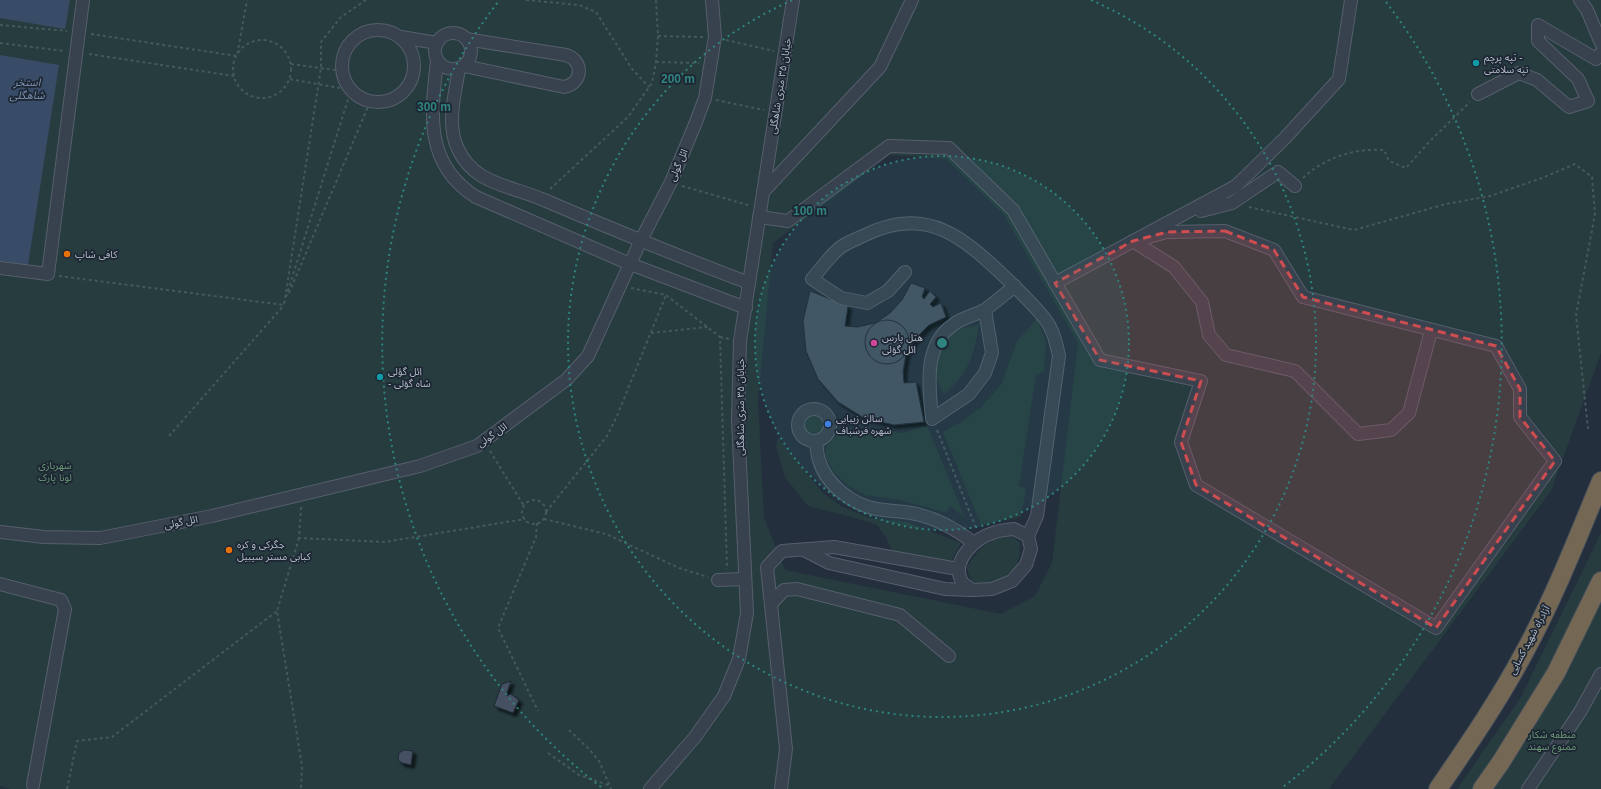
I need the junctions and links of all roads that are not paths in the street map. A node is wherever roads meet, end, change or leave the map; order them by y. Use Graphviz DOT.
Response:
graph roads {
  1 [pos="83,0"];
  2 [pos="712,0"];
  3 [pos="794,0"];
  4 [pos="912,0"];
  5 [pos="1351,0"];
  6 [pos="1580,0"];
  7 [pos="401,37"];
  8 [pos="466,39"];
  9 [pos="437,43"];
  10 [pos="1601,43"];
  11 [pos="1601,53"];
  12 [pos="437,61"];
  13 [pos="461,67"];
  14 [pos="414,75"];
  15 [pos="435,78"];
  16 [pos="1478,94"];
  17 [pos="1294,186"];
  18 [pos="763,192"];
  19 [pos="760,213"];
  20 [pos="1174,219"];
  21 [pos="1133,241"];
  22 [pos="640,242"];
  23 [pos="630,264"];
  24 [pos="0,268"];
  25 [pos="905,272"];
  26 [pos="749,283"];
  27 [pos="1055,283"];
  28 [pos="1015,286"];
  29 [pos="746,308"];
  30 [pos="985,310"];
  31 [pos="1431,331"];
  32 [pos="816,442"];
  33 [pos="1601,481"];
  34 [pos="0,532"];
  35 [pos="1028,536"];
  36 [pos="977,541"];
  37 [pos="803,549"];
  38 [pos="958,569"];
  39 [pos="745,579"];
  40 [pos="722,580"];
  41 [pos="1601,581"];
  42 [pos="0,584"];
  43 [pos="972,590"];
  44 [pos="771,604"];
  45 [pos="949,656"];
  46 [pos="1601,674"];
  47 [pos="33,785"];
  48 [pos="650,789"];
  49 [pos="781,789"];
  50 [pos="1438,789"];
  51 [pos="1482,789"];
  52 [pos="1528,789"];
  1 -- 24 [label="street"];
  2 -- 22 [label="street, ائل گولی"];
  3 -- 18 [label="street, خیابان ۳۵ متری شاهگلی"];
  4 -- 18 [label="street"];
  5 -- 20 [label="street"];
  6 -- 10 [label="street"];
  7 -- 9 [label="street"];
  7 -- 14 [label="street"];
  7 -- 14 [label="street"];
  8 -- 9 [label="street"];
  8 -- 13 [label="street"];
  8 -- 13 [label="street"];
  9 -- 12 [label="street"];
  11 -- 16 [label="street"];
  12 -- 13 [label="street"];
  12 -- 15 [label="street"];
  13 -- 22 [label="street"];
  14 -- 15 [label="street"];
  15 -- 23 [label="street"];
  17 -- 20 [label="street"];
  18 -- 19 [label="street, خیابان ۳۵ متری شاهگلی"];
  19 -- 26 [label="street, خیابان ۳۵ متری شاهگلی"];
  19 -- 27 [label="street"];
  20 -- 21 [label="street"];
  21 -- 27 [label="street"];
  21 -- 31 [label="street"];
  21 -- 31 [label="street"];
  22 -- 23 [label="street, ائل گولی"];
  22 -- 26 [label="street"];
  23 -- 29 [label="street"];
  23 -- 34 [label="street, ائل گولی"];
  25 -- 28 [label="street"];
  26 -- 29 [label="street, خیابان ۳۵ متری شاهگلی"];
  27 -- 31 [label="street"];
  28 -- 30 [label="street"];
  28 -- 35 [label="street"];
  29 -- 39 [label="street, خیابان ۳۵ متری شاهگلی"];
  30 -- 30 [label="street"];
  32 -- 36 [label="street"];
  33 -- 50 [label="highway, آزادراه شهید کسایی"];
  35 -- 36 [label="street"];
  35 -- 43 [label="street"];
  36 -- 38 [label="street"];
  37 -- 38 [label="street"];
  37 -- 43 [label="street"];
  37 -- 44 [label="street"];
  38 -- 43 [label="street"];
  39 -- 40 [label="street"];
  39 -- 48 [label="street, خیابان ۳۵ متری شاهگلی"];
  41 -- 51 [label="highway"];
  42 -- 47 [label="street"];
  44 -- 45 [label="street"];
  44 -- 49 [label="street"];
  46 -- 52 [label="street"];
}
